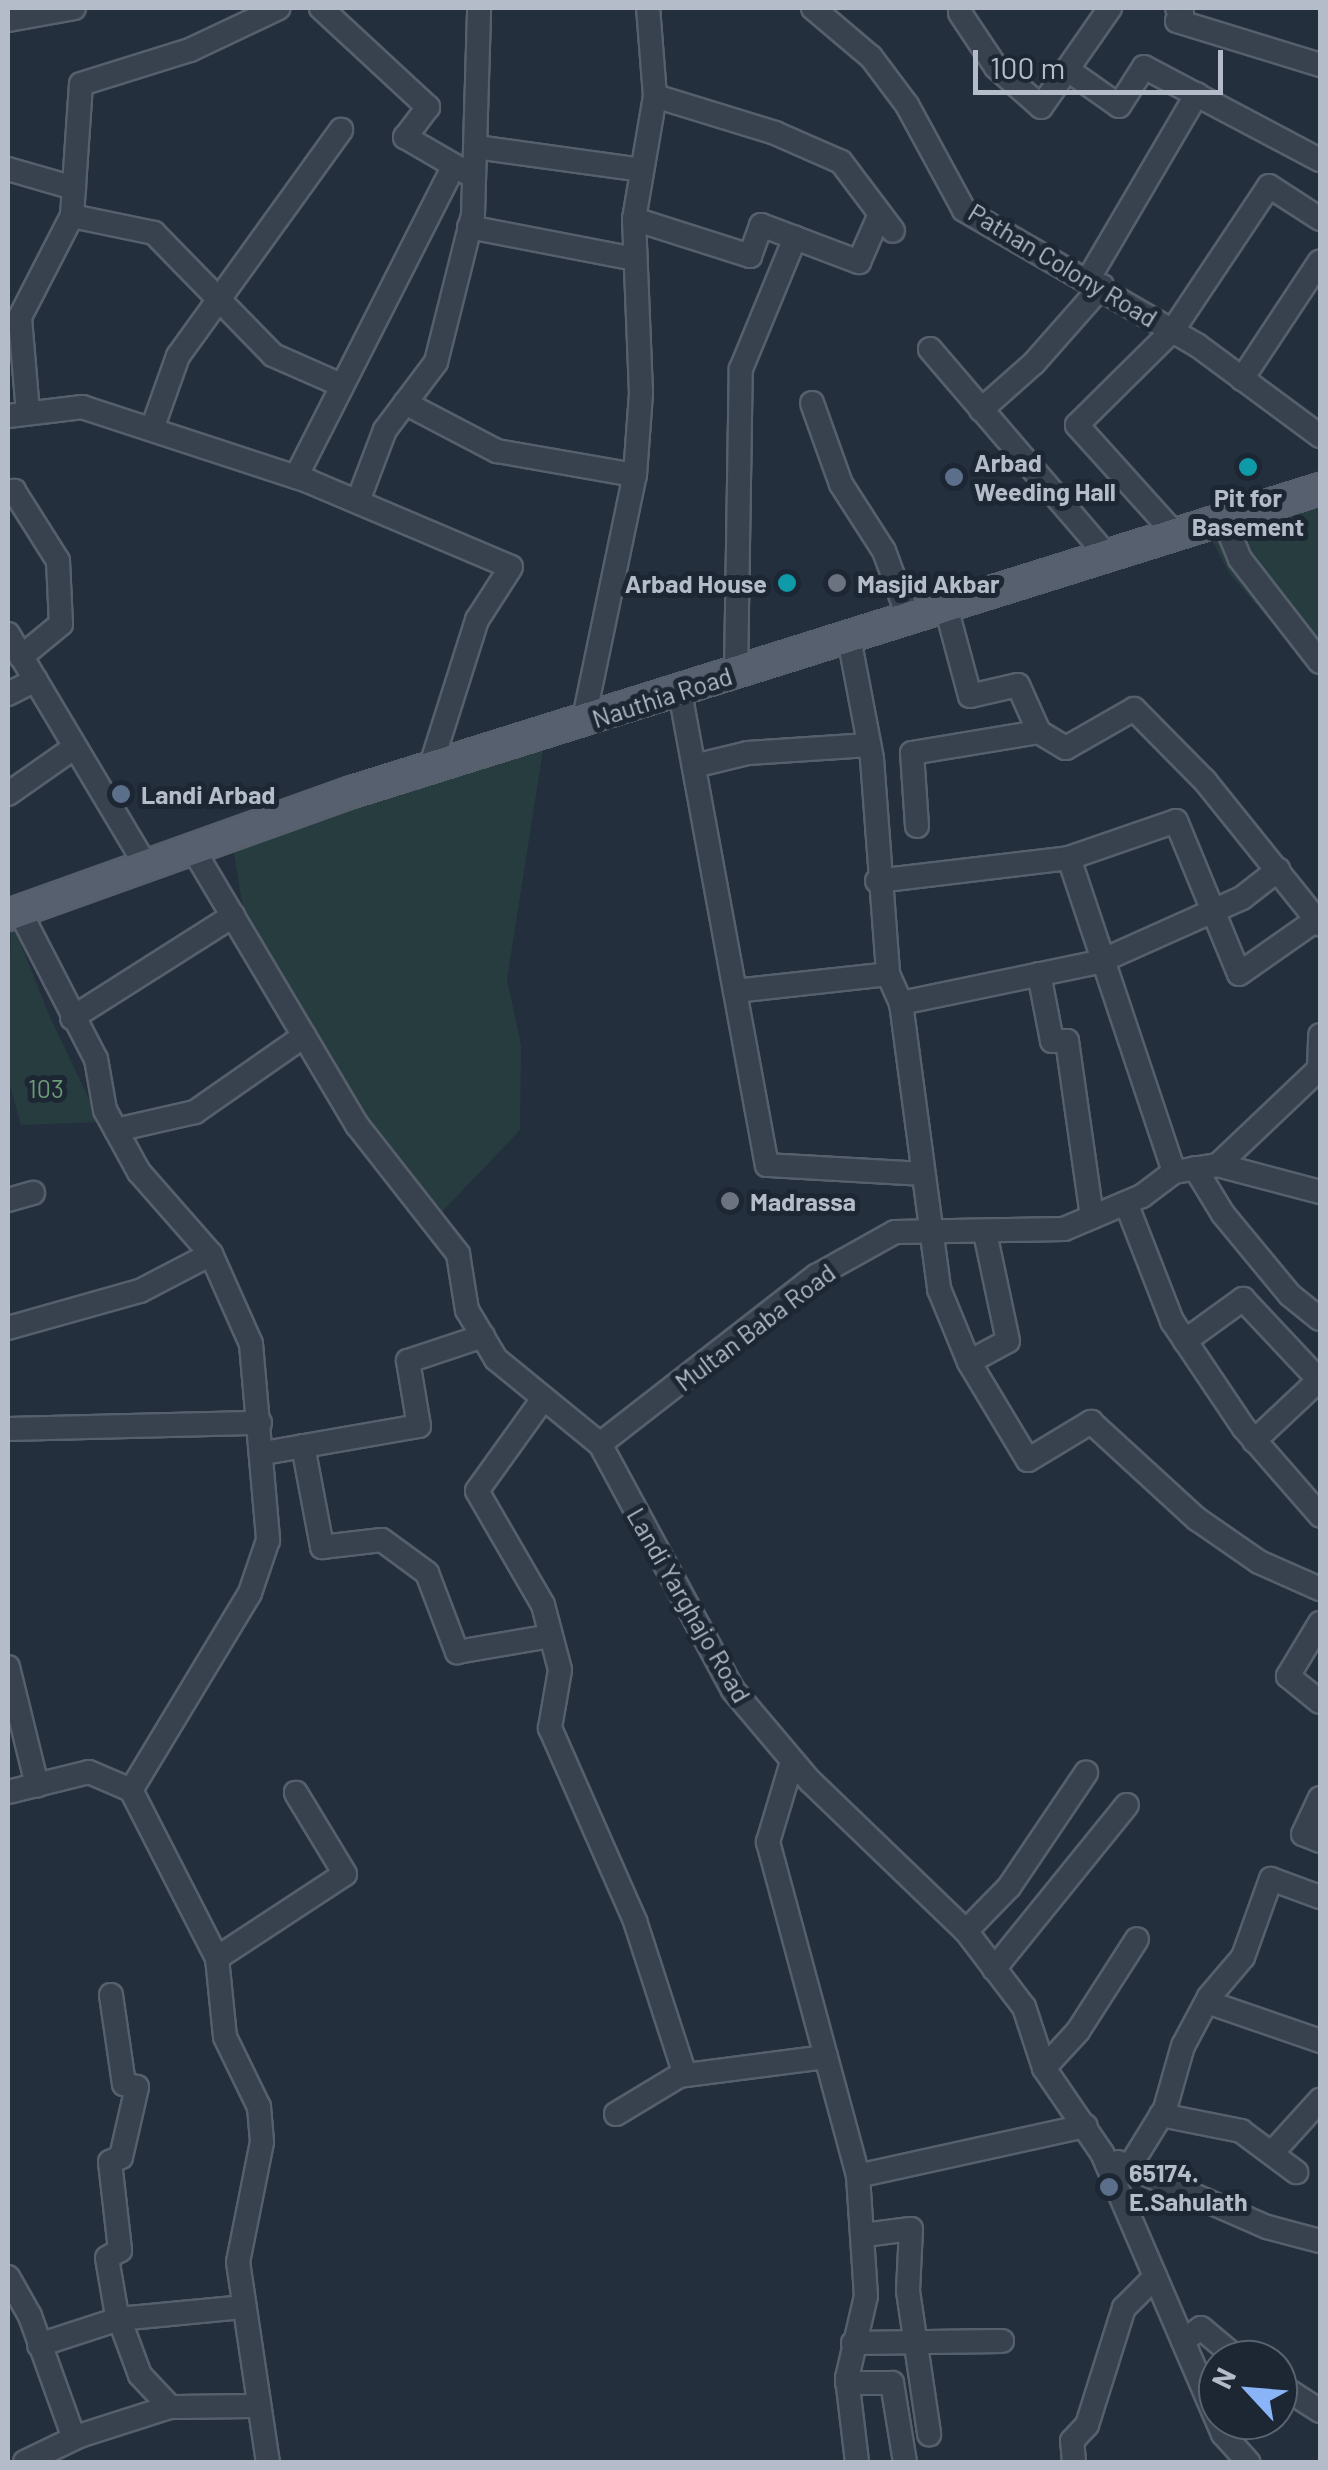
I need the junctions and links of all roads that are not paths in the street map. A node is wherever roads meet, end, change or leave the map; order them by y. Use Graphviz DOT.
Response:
graph roads {
  1 [pos="74,8"];
  2 [pos="279,8"];
  3 [pos="320,8"];
  4 [pos="479,8"];
  5 [pos="648,8"];
  6 [pos="813,8"];
  7 [pos="1110,8"];
  8 [pos="1177,8"];
  9 [pos="960,9"];
  10 [pos="841,16"];
  11 [pos="8,20"];
  12 [pos="1320,65"];
  13 [pos="1068,70"];
  14 [pos="1197,94"];
  15 [pos="655,96"];
  16 [pos="341,130"];
  17 [pos="476,147"];
  18 [pos="1320,160"];
  19 [pos="454,166"];
  20 [pos="8,169"];
  21 [pos="641,170"];
  22 [pos="475,178"];
  23 [pos="74,188"];
  24 [pos="72,216"];
  25 [pos="1320,218"];
  26 [pos="634,219"];
  27 [pos="470,227"];
  28 [pos="796,238"];
  29 [pos="635,259"];
  30 [pos="1320,260"];
  31 [pos="1095,282"];
  32 [pos="216,302"];
  33 [pos="1172,330"];
  34 [pos="930,350"];
  35 [pos="1242,379"];
  36 [pos="341,385"];
  37 [pos="812,403"];
  38 [pos="405,404"];
  39 [pos="982,410"];
  40 [pos="18,414"];
  41 [pos="152,429"];
  42 [pos="1320,436"];
  43 [pos="634,475"];
  44 [pos="296,477"];
  45 [pos="1320,489"];
  46 [pos="8,494"];
  47 [pos="358,502"];
  48 [pos="1224,520"];
  49 [pos="1176,535"];
  50 [pos="1108,556"];
  51 [pos="946,607"];
  52 [pos="909,619"];
  53 [pos="8,634"];
  54 [pos="849,638"];
  55 [pos="21,657"];
  56 [pos="1320,662"];
  57 [pos="736,673"];
  58 [pos="36,680"];
  59 [pos="680,692"];
  60 [pos="8,694"];
  61 [pos="583,723"];
  62 [pos="1039,732"];
  63 [pos="869,745"];
  64 [pos="72,748"];
  65 [pos="694,766"];
  66 [pos="430,768"];
  67 [pos="8,794"];
  68 [pos="917,826"];
  69 [pos="193,849"];
  70 [pos="1068,858"];
  71 [pos="144,862"];
  72 [pos="1278,870"];
  73 [pos="877,881"];
  74 [pos="13,912"];
  75 [pos="1210,914"];
  76 [pos="233,916"];
  77 [pos="1318,922"];
  78 [pos="1098,962"];
  79 [pos="888,974"];
  80 [pos="1040,974"];
  81 [pos="735,990"];
  82 [pos="901,1003"];
  83 [pos="72,1018"];
  84 [pos="1320,1035"];
  85 [pos="304,1036"];
  86 [pos="116,1130"];
  87 [pos="1196,1168"];
  88 [pos="922,1174"];
  89 [pos="1320,1192"];
  90 [pos="33,1193"];
  91 [pos="8,1200"];
  92 [pos="1126,1202"];
  93 [pos="1092,1217"];
  94 [pos="929,1232"];
  95 [pos="985,1234"];
  96 [pos="211,1254"];
  97 [pos="1320,1319"];
  98 [pos="8,1328"];
  99 [pos="483,1336"];
  100 [pos="1185,1341"];
  101 [pos="969,1362"];
  102 [pos="543,1400"];
  103 [pos="260,1423"];
  104 [pos="8,1429"];
  105 [pos="1254,1441"];
  106 [pos="600,1444"];
  107 [pos="303,1446"];
  108 [pos="264,1453"];
  109 [pos="1320,1515"];
  110 [pos="1320,1589"];
  111 [pos="1320,1623"];
  112 [pos="551,1636"];
  113 [pos="8,1667"];
  114 [pos="10,1692"];
  115 [pos="1320,1702"];
  116 [pos="792,1762"];
  117 [pos="1086,1773"];
  118 [pos="36,1785"];
  119 [pos="131,1790"];
  120 [pos="8,1792"];
  121 [pos="296,1793"];
  122 [pos="1320,1798"];
  123 [pos="1128,1805"];
  124 [pos="1320,1841"];
  125 [pos="1320,1896"];
  126 [pos="966,1930"];
  127 [pos="1138,1940"];
  128 [pos="217,1958"];
  129 [pos="994,1969"];
  130 [pos="110,1996"];
  131 [pos="1207,2002"];
  132 [pos="1320,2041"];
  133 [pos="826,2057"];
  134 [pos="1044,2068"];
  135 [pos="685,2075"];
  136 [pos="1320,2100"];
  137 [pos="616,2114"];
  138 [pos="1161,2115"];
  139 [pos="1086,2126"];
  140 [pos="1102,2153"];
  141 [pos="1272,2153"];
  142 [pos="1128,2168"];
  143 [pos="1296,2172"];
  144 [pos="858,2176"];
  145 [pos="864,2235"];
  146 [pos="1320,2241"];
  147 [pos="8,2277"];
  148 [pos="1156,2277"];
  149 [pos="244,2306"];
  150 [pos="119,2319"];
  151 [pos="913,2340"];
  152 [pos="1216,2340"];
  153 [pos="1002,2341"];
  154 [pos="1183,2341"];
  155 [pos="853,2343"];
  156 [pos="38,2345"];
  157 [pos="847,2383"];
  158 [pos="1298,2397"];
  159 [pos="258,2406"];
  160 [pos="170,2407"];
  161 [pos="1320,2411"];
  162 [pos="929,2434"];
  163 [pos="74,2438"];
  164 [pos="25,2462"];
  165 [pos="268,2462"];
  166 [pos="856,2462"];
  167 [pos="905,2462"];
  168 [pos="1074,2462"];
  169 [pos="1248,2462"];
  1 -- 11 [label="street"];
  2 -- 23 [label="street"];
  3 -- 19 [label="street"];
  4 -- 17 [label="street"];
  5 -- 15 [label="street"];
  6 -- 10 [label="street, Pathan Colony Road"];
  7 -- 13 [label="street"];
  8 -- 12 [label="street"];
  9 -- 13 [label="street"];
  10 -- 31 [label="street, Pathan Colony Road"];
  13 -- 14 [label="street"];
  14 -- 18 [label="street"];
  14 -- 31 [label="street"];
  15 -- 21 [label="street"];
  15 -- 28 [label="street"];
  16 -- 32 [label="street"];
  17 -- 21 [label="street"];
  17 -- 22 [label="street"];
  19 -- 22 [label="street"];
  19 -- 36 [label="street"];
  20 -- 23 [label="street"];
  21 -- 26 [label="street"];
  22 -- 27 [label="street"];
  23 -- 24 [label="street"];
  24 -- 32 [label="street"];
  24 -- 40 [label="street"];
  25 -- 33 [label="street"];
  26 -- 28 [label="street"];
  26 -- 29 [label="street"];
  27 -- 29 [label="street"];
  27 -- 38 [label="street"];
  28 -- 57 [label="street"];
  29 -- 43 [label="street"];
  30 -- 35 [label="street"];
  31 -- 33 [label="street, Pathan Colony Road"];
  31 -- 39 [label="street"];
  32 -- 36 [label="street"];
  32 -- 41 [label="street"];
  33 -- 35 [label="street, Pathan Colony Road"];
  33 -- 49 [label="street"];
  34 -- 39 [label="street"];
  35 -- 42 [label="street, Pathan Colony Road"];
  36 -- 44 [label="street"];
  37 -- 52 [label="street"];
  38 -- 43 [label="street"];
  38 -- 47 [label="street"];
  39 -- 50 [label="street"];
  40 -- 41 [label="street"];
  41 -- 44 [label="street"];
  43 -- 61 [label="street"];
  44 -- 47 [label="street"];
  45 -- 48 [label="main road, Nauthia Road"];
  46 -- 55 [label="street"];
  47 -- 66 [label="street"];
  48 -- 49 [label="main road, Nauthia Road"];
  48 -- 56 [label="street"];
  49 -- 50 [label="main road, Nauthia Road"];
  50 -- 51 [label="main road, Nauthia Road"];
  51 -- 52 [label="main road, Nauthia Road"];
  51 -- 62 [label="street"];
  52 -- 54 [label="main road, Nauthia Road"];
  53 -- 55 [label="street"];
  54 -- 57 [label="main road, Nauthia Road"];
  54 -- 63 [label="street"];
  55 -- 58 [label="street"];
  57 -- 59 [label="main road, Nauthia Road"];
  58 -- 60 [label="street"];
  58 -- 64 [label="street"];
  59 -- 61 [label="main road, Nauthia Road"];
  59 -- 65 [label="street"];
  61 -- 66 [label="main road, Nauthia Road"];
  62 -- 68 [label="street"];
  62 -- 72 [label="street"];
  63 -- 65 [label="street"];
  63 -- 73 [label="street"];
  64 -- 67 [label="street"];
  64 -- 71 [label="street"];
  65 -- 81 [label="street"];
  66 -- 69 [label="main road, Nauthia Road"];
  69 -- 71 [label="main road, Nauthia Road"];
  69 -- 76 [label="street, Landi Yarghajo Road"];
  70 -- 73 [label="street"];
  70 -- 75 [label="street"];
  70 -- 78 [label="street"];
  71 -- 74 [label="main road, Nauthia Road"];
  72 -- 75 [label="street"];
  72 -- 77 [label="street"];
  73 -- 79 [label="street"];
  74 -- 83 [label="street"];
  75 -- 77 [label="street"];
  75 -- 78 [label="street"];
  76 -- 83 [label="street"];
  76 -- 85 [label="street, Landi Yarghajo Road"];
  78 -- 80 [label="street"];
  78 -- 87 [label="street"];
  79 -- 81 [label="street"];
  79 -- 82 [label="street"];
  80 -- 82 [label="street"];
  80 -- 93 [label="street"];
  81 -- 88 [label="street"];
  82 -- 88 [label="street"];
  83 -- 86 [label="street"];
  84 -- 87 [label="street, Multan Baba Road"];
  85 -- 86 [label="street"];
  85 -- 99 [label="street, Landi Yarghajo Road"];
  86 -- 96 [label="street"];
  87 -- 89 [label="street"];
  87 -- 92 [label="street, Multan Baba Road"];
  87 -- 97 [label="street"];
  88 -- 94 [label="street"];
  90 -- 91 [label="street"];
  92 -- 93 [label="street, Multan Baba Road"];
  92 -- 100 [label="street"];
  93 -- 95 [label="street, Multan Baba Road"];
  94 -- 95 [label="street, Multan Baba Road"];
  94 -- 101 [label="street"];
  94 -- 106 [label="street, Multan Baba Road"];
  95 -- 101 [label="street"];
  96 -- 98 [label="street"];
  96 -- 103 [label="street"];
  99 -- 102 [label="street, Landi Yarghajo Road"];
  99 -- 107 [label="street"];
  100 -- 105 [label="street"];
  100 -- 105 [label="street"];
  101 -- 110 [label="street"];
  102 -- 106 [label="street, Landi Yarghajo Road"];
  102 -- 112 [label="street"];
  103 -- 104 [label="street"];
  103 -- 108 [label="street"];
  105 -- 109 [label="street"];
  106 -- 116 [label="street, Landi Yarghajo Road"];
  107 -- 108 [label="street"];
  107 -- 112 [label="street"];
  108 -- 119 [label="street"];
  111 -- 115 [label="street"];
  112 -- 135 [label="street"];
  113 -- 114 [label="street"];
  114 -- 118 [label="street"];
  116 -- 126 [label="street, Landi Yarghajo Road"];
  116 -- 133 [label="street"];
  117 -- 126 [label="street"];
  118 -- 119 [label="street"];
  118 -- 120 [label="street"];
  119 -- 128 [label="street"];
  121 -- 128 [label="street"];
  122 -- 124 [label="street"];
  123 -- 129 [label="street"];
  125 -- 131 [label="street"];
  126 -- 129 [label="street, Landi Yarghajo Road"];
  127 -- 134 [label="street"];
  128 -- 149 [label="street"];
  129 -- 134 [label="street, Landi Yarghajo Road"];
  130 -- 150 [label="street"];
  131 -- 132 [label="street"];
  131 -- 138 [label="street"];
  133 -- 135 [label="street"];
  133 -- 144 [label="street"];
  134 -- 139 [label="street, Landi Yarghajo Road"];
  135 -- 137 [label="street"];
  136 -- 141 [label="street"];
  138 -- 141 [label="street"];
  138 -- 142 [label="street"];
  139 -- 140 [label="street, Landi Yarghajo Road"];
  139 -- 144 [label="street"];
  140 -- 142 [label="street"];
  140 -- 148 [label="street, Landi Yarghajo Road"];
  141 -- 143 [label="street"];
  142 -- 146 [label="street"];
  144 -- 145 [label="street"];
  145 -- 151 [label="street"];
  145 -- 155 [label="street"];
  147 -- 156 [label="street"];
  148 -- 154 [label="street, Landi Yarghajo Road"];
  148 -- 168 [label="street"];
  149 -- 150 [label="street"];
  149 -- 159 [label="street"];
  150 -- 156 [label="street"];
  150 -- 160 [label="street"];
  151 -- 153 [label="street"];
  151 -- 155 [label="street"];
  151 -- 162 [label="street"];
  152 -- 154 [label="street"];
  154 -- 169 [label="street, Landi Yarghajo Road"];
  155 -- 157 [label="street"];
  156 -- 163 [label="street"];
  157 -- 166 [label="street"];
  157 -- 167 [label="street"];
  158 -- 161 [label="street"];
  159 -- 160 [label="street"];
  159 -- 165 [label="street"];
  160 -- 163 [label="street"];
  163 -- 164 [label="street"];
}
